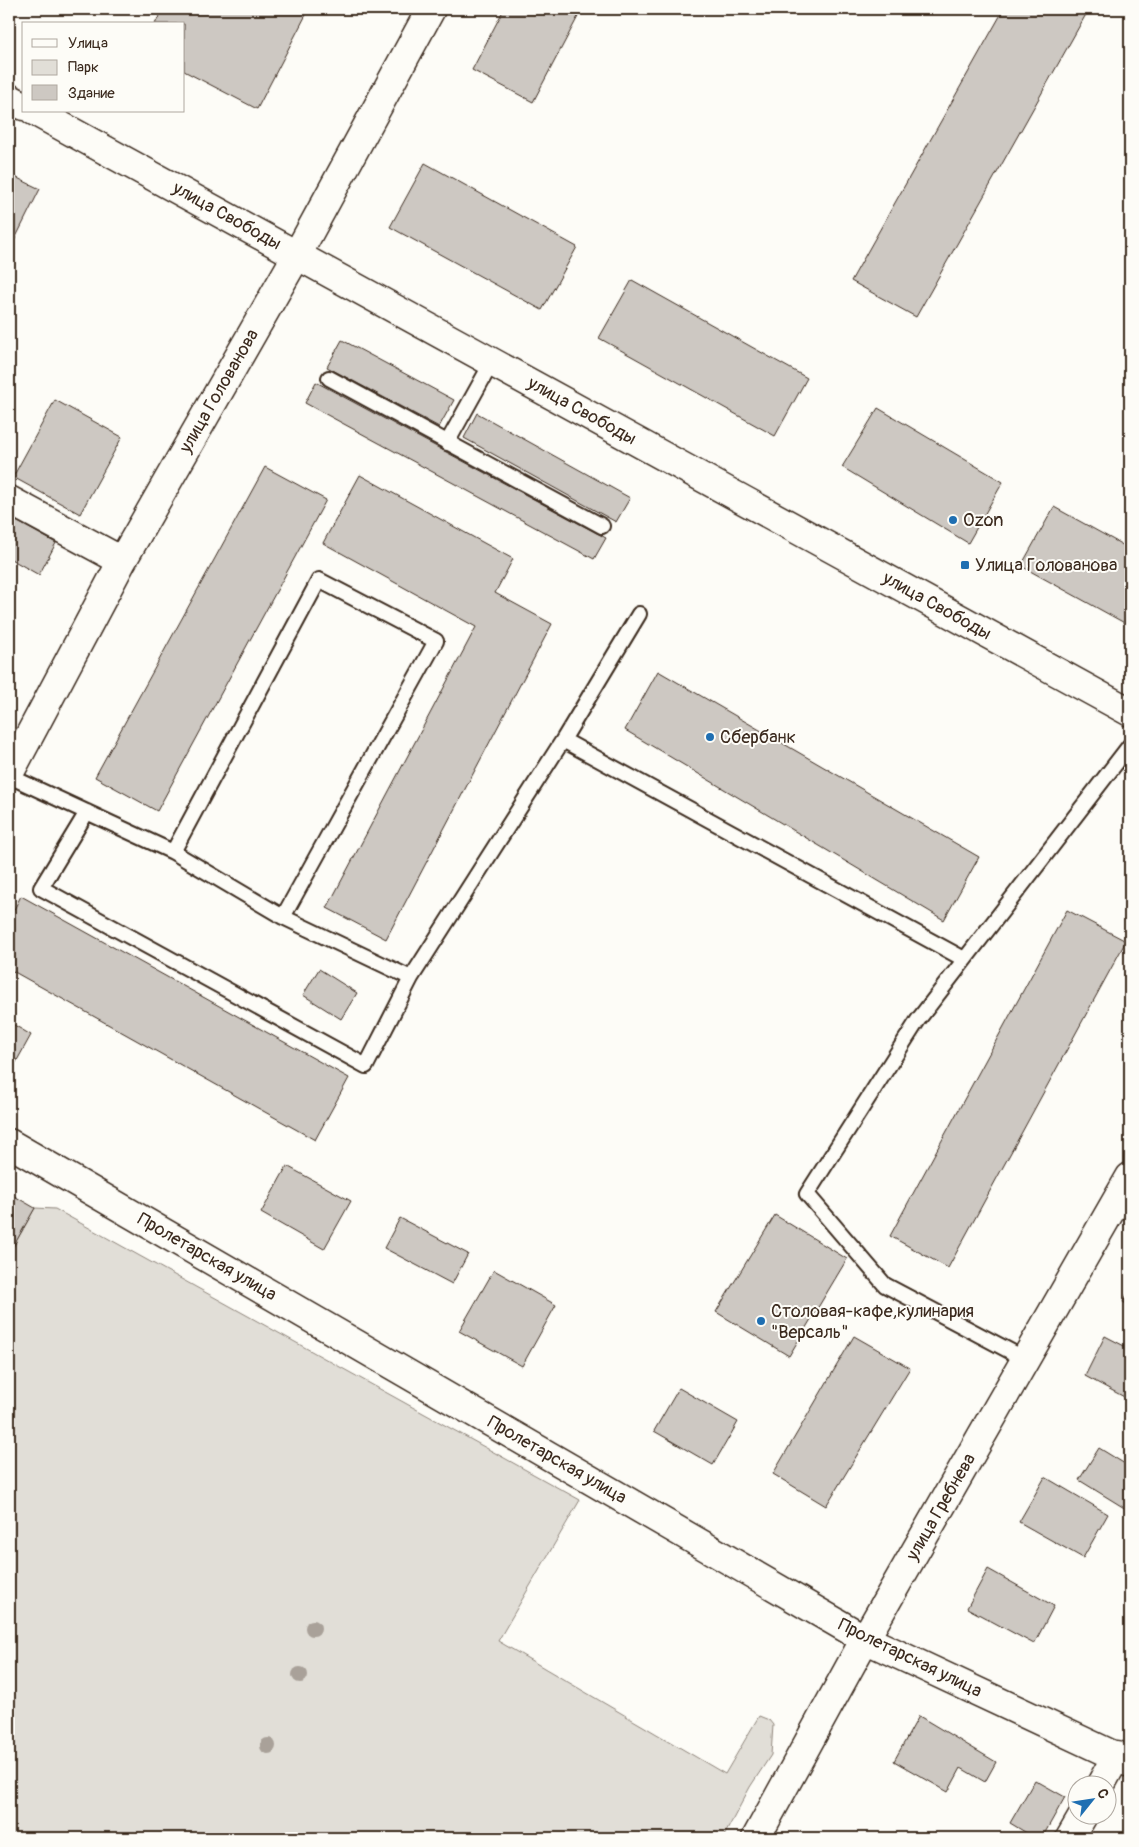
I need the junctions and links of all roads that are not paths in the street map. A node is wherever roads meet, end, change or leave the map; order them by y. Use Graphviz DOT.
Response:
graph roads {
  1 [pos="431,9"];
  2 [pos="9,98"];
  3 [pos="22,105"];
  4 [pos="36,112"];
  5 [pos="298,255"];
  6 [pos="492,362"];
  7 [pos="329,378"];
  8 [pos="447,443"];
  9 [pos="9,500"];
  10 [pos="602,526"];
  11 [pos="122,561"];
  12 [pos="639,614"];
  13 [pos="1130,712"];
  14 [pos="563,740"];
  15 [pos="1130,745"];
  16 [pos="9,775"];
  17 [pos="87,812"];
  18 [pos="173,852"];
  19 [pos="283,917"];
  20 [pos="964,959"];
  21 [pos="411,978"];
  22 [pos="9,1143"];
  23 [pos="1130,1177"];
  24 [pos="1025,1359"];
  25 [pos="865,1639"];
  26 [pos="1124,1759"];
  27 [pos="1110,1774"];
  28 [pos="1078,1824"];
  29 [pos="756,1838"];
  30 [pos="1070,1838"];
  1 -- 5 [label="street, улица Голованова"];
  2 -- 3 [label="street"];
  4 -- 5 [label="street, улица Свободы"];
  5 -- 6 [label="street, улица Свободы"];
  5 -- 11 [label="street, улица Голованова"];
  6 -- 8 [label="lane"];
  6 -- 13 [label="street, улица Свободы"];
  7 -- 8 [label="lane"];
  8 -- 10 [label="lane"];
  9 -- 11 [label="street"];
  11 -- 16 [label="street, улица Голованова"];
  12 -- 14 [label="lane"];
  14 -- 20 [label="lane"];
  14 -- 21 [label="lane"];
  15 -- 20 [label="lane"];
  16 -- 17 [label="lane"];
  17 -- 18 [label="lane"];
  17 -- 21 [label="lane"];
  18 -- 19 [label="lane"];
  18 -- 19 [label="lane"];
  19 -- 21 [label="lane"];
  20 -- 24 [label="lane"];
  22 -- 25 [label="street, Пролетарская улица"];
  23 -- 24 [label="street, улица Гребнева"];
  24 -- 25 [label="street, улица Гребнева"];
  25 -- 26 [label="street, Пролетарская улица"];
  25 -- 29 [label="street, улица Гребнева"];
  26 -- 27 [label="street, Пролетарская улица"];
  28 -- 30 [label="street"];
}
